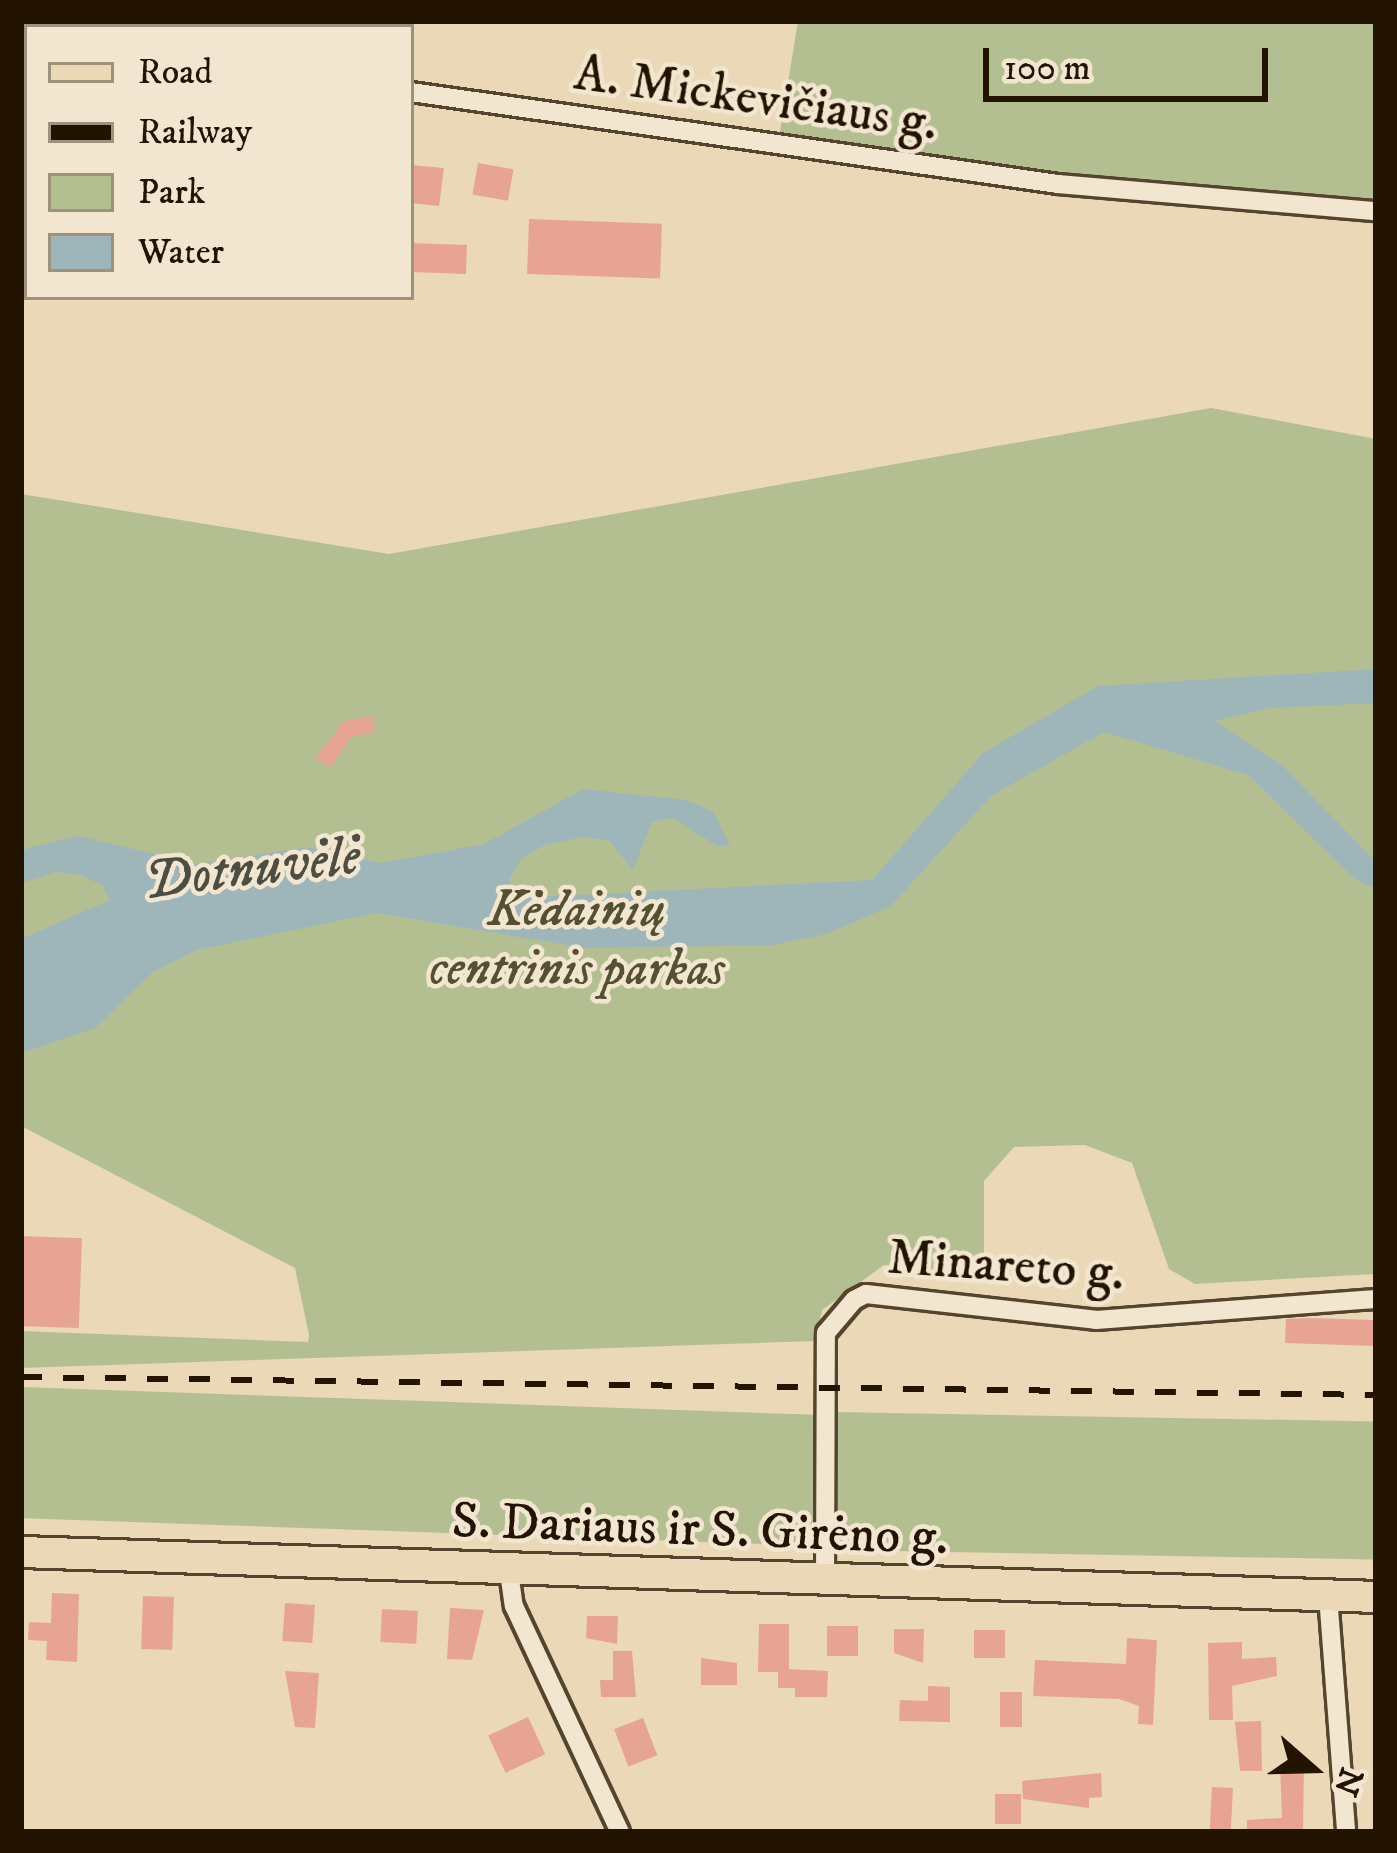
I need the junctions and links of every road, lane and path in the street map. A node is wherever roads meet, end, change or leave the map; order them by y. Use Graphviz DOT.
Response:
graph roads {
  1 [pos="414,92"];
  2 [pos="1376,211"];
  3 [pos="1376,1299"];
  4 [pos="21,1552"];
  5 [pos="509,1572"];
  6 [pos="825,1584"];
  7 [pos="1328,1596"];
  8 [pos="1376,1597"];
  9 [pos="620,1832"];
  10 [pos="1346,1832"];
  1 -- 2 [label="street, A. Mickevičiaus g."];
  3 -- 6 [label="street, Minareto g."];
  4 -- 5 [label="main road, S. Dariaus ir S. Girėno g."];
  5 -- 6 [label="main road, S. Dariaus ir S. Girėno g."];
  5 -- 9 [label="street"];
  6 -- 7 [label="main road, S. Dariaus ir S. Girėno g."];
  7 -- 8 [label="main road, S. Dariaus ir S. Girėno g."];
  7 -- 10 [label="street"];
}
